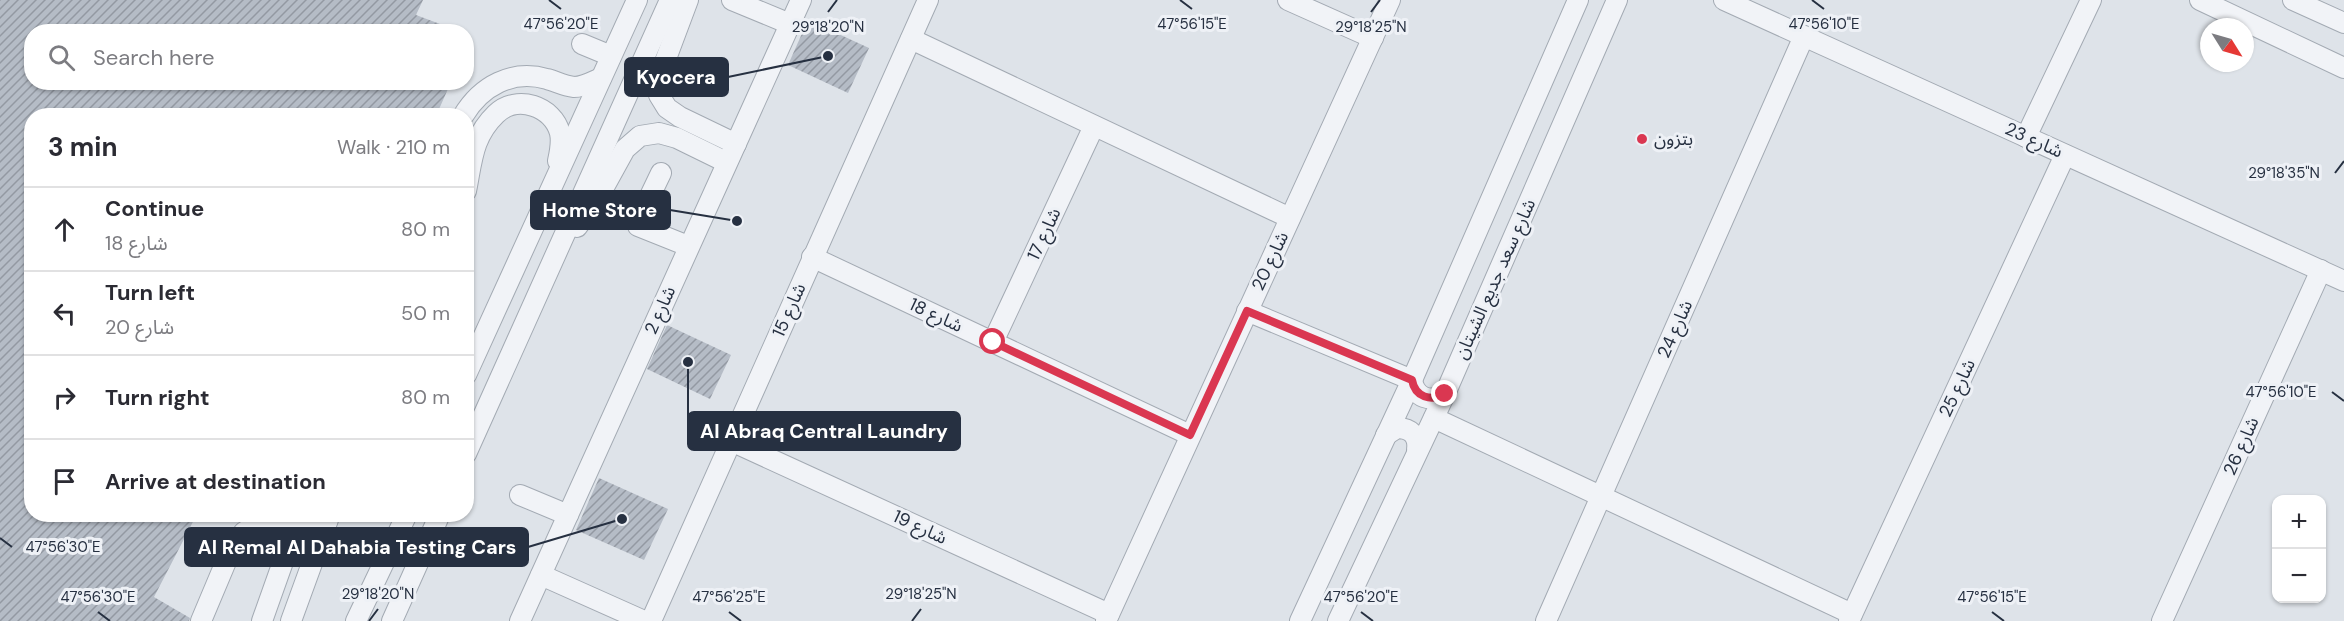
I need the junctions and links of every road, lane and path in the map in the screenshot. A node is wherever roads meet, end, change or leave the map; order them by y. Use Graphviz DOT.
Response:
graph roads {
  1 [pos="637,0"];
  2 [pos="670,0"];
  3 [pos="688,0"];
  4 [pos="732,0"];
  5 [pos="801,0"];
  6 [pos="928,0"];
  7 [pos="1288,0"];
  8 [pos="1390,0"];
  9 [pos="1578,0"];
  10 [pos="1617,0"];
  11 [pos="1724,0"];
  12 [pos="2091,0"];
  13 [pos="2200,0"];
  14 [pos="2293,0"];
  15 [pos="2344,23"];
  16 [pos="790,24"];
  17 [pos="1804,36"];
  18 [pos="1373,38"];
  19 [pos="910,39"];
  20 [pos="582,44"];
  21 [pos="611,56"];
  22 [pos="2344,68"];
  23 [pos="597,87"];
  24 [pos="468,108"];
  25 [pos="474,121"];
  26 [pos="1094,126"];
  27 [pos="2026,137"];
  28 [pos="736,144"];
  29 [pos="474,151"];
  30 [pos="2066,155"];
  31 [pos="726,162"];
  32 [pos="661,173"];
  33 [pos="548,199"];
  34 [pos="1290,218"];
  35 [pos="688,246"];
  36 [pos="559,247"];
  37 [pos="812,257"];
  38 [pos="2321,270"];
  39 [pos="2344,281"];
  40 [pos="1247,311"];
  41 [pos="993,342"];
  42 [pos="474,358"];
  43 [pos="1412,380"];
  44 [pos="1445,394"];
  45 [pos="1434,418"];
  46 [pos="1190,435"];
  47 [pos="1386,435"];
  48 [pos="474,436"];
  49 [pos="731,441"];
  50 [pos="1417,450"];
  51 [pos="520,495"];
  52 [pos="1601,496"];
  53 [pos="568,515"];
  54 [pos="272,522"];
  55 [pos="297,522"];
  56 [pos="327,522"];
  57 [pos="403,522"];
  58 [pos="436,522"];
  59 [pos="541,575"];
  60 [pos="1108,617"];
  61 [pos="1850,618"];
  62 [pos="201,621"];
  63 [pos="262,621"];
  64 [pos="291,621"];
  65 [pos="356,621"];
  66 [pos="392,621"];
  67 [pos="520,621"];
  68 [pos="644,621"];
  69 [pos="651,621"];
  70 [pos="1300,621"];
  71 [pos="1338,621"];
  72 [pos="1546,621"];
  73 [pos="2162,621"];
  1 -- 21 [label="street"];
  2 -- 36 [label="street"];
  3 -- 28 [label="street"];
  4 -- 16 [label="street"];
  5 -- 16 [label="street, شارع 2"];
  6 -- 19 [label="street, شارع 15"];
  7 -- 18 [label="street"];
  8 -- 18 [label="street, شارع 20"];
  9 -- 43 [label="street, شارع سعد جديع الشيتان"];
  10 -- 44 [label="street, شارع سعد جديع الشيتان"];
  11 -- 17 [label="street, شارع 23"];
  12 -- 27 [label="street"];
  13 -- 22 [label="street"];
  14 -- 15 [label="street"];
  16 -- 28 [label="street, شارع 2"];
  17 -- 27 [label="street, شارع 23"];
  17 -- 52 [label="street, شارع 24"];
  18 -- 34 [label="street, شارع 20"];
  19 -- 26 [label="street"];
  19 -- 37 [label="street, شارع 15"];
  20 -- 21 [label="street"];
  21 -- 23 [label="street"];
  23 -- 24 [label="street"];
  23 -- 25 [label="street"];
  23 -- 33 [label="street"];
  26 -- 34 [label="street"];
  26 -- 41 [label="street, شارع 17"];
  27 -- 30 [label="street, شارع 23"];
  28 -- 31 [label="street, شارع 2"];
  29 -- 33 [label="street"];
  30 -- 38 [label="street, شارع 23"];
  30 -- 61 [label="street, شارع 25"];
  31 -- 35 [label="street, شارع 2"];
  31 -- 36 [label="street"];
  32 -- 35 [label="street"];
  33 -- 42 [label="street"];
  34 -- 40 [label="street, شارع 20"];
  35 -- 53 [label="street, شارع 2"];
  36 -- 48 [label="street"];
  37 -- 41 [label="street, شارع 18"];
  37 -- 49 [label="street, شارع 15"];
  38 -- 39 [label="street, شارع 23"];
  38 -- 73 [label="street, شارع 26"];
  40 -- 43 [label="street"];
  40 -- 46 [label="street, شارع 20"];
  41 -- 46 [label="street, شارع 18"];
  43 -- 44 [label="street"];
  43 -- 47 [label="street, شارع سعد جديع الشيتان"];
  44 -- 45 [label="street, شارع سعد جديع الشيتان"];
  45 -- 50 [label="street, شارع سعد جديع الشيتان"];
  45 -- 52 [label="street"];
  46 -- 60 [label="street, شارع 20"];
  47 -- 50 [label="street"];
  47 -- 70 [label="street, شارع سعد جديع الشيتان"];
  49 -- 60 [label="street, شارع 19"];
  49 -- 69 [label="street, شارع 15"];
  50 -- 71 [label="street, شارع سعد جديع الشيتان"];
  51 -- 53 [label="street"];
  52 -- 61 [label="street"];
  52 -- 72 [label="street, شارع 24"];
  53 -- 59 [label="street, شارع 2"];
  54 -- 62 [label="street"];
  55 -- 63 [label="street"];
  56 -- 64 [label="street"];
  57 -- 65 [label="street"];
  58 -- 66 [label="street"];
  59 -- 67 [label="street, شارع 2"];
  59 -- 68 [label="street"];
}
